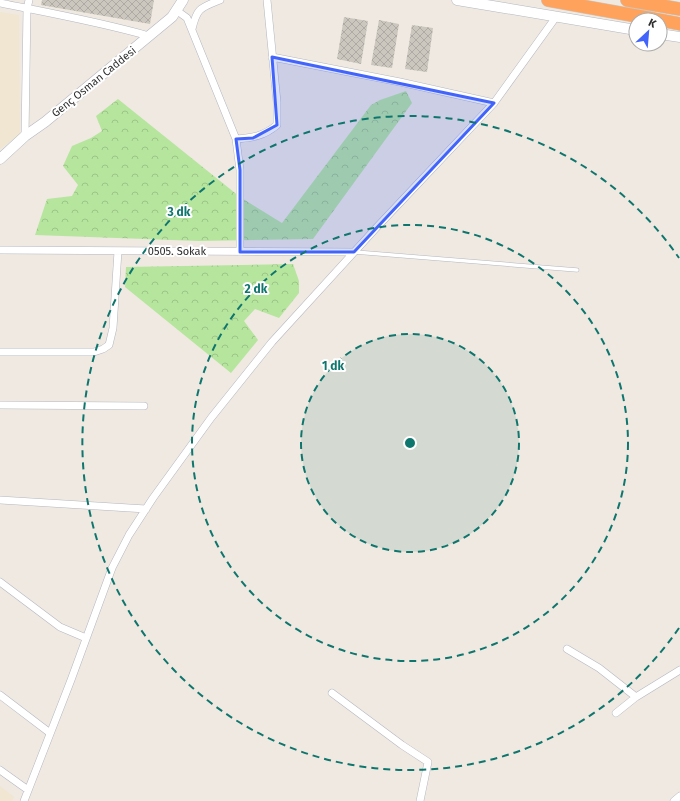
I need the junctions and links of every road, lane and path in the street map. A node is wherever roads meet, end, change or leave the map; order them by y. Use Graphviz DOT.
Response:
graph roads {
  1 [pos="29,0"];
  2 [pos="183,0"];
  3 [pos="220,0"];
  4 [pos="267,0"];
  5 [pos="457,0"];
  6 [pos="548,0"];
  7 [pos="627,0"];
  8 [pos="562,1"];
  9 [pos="0,3"];
  10 [pos="582,3"];
  11 [pos="27,8"];
  12 [pos="680,9"];
  13 [pos="176,10"];
  14 [pos="628,13"];
  15 [pos="556,17"];
  16 [pos="577,20"];
  17 [pos="668,22"];
  18 [pos="680,24"];
  19 [pos="192,29"];
  20 [pos="628,29"];
  21 [pos="668,35"];
  22 [pos="149,36"];
  23 [pos="680,37"];
  24 [pos="272,57"];
  25 [pos="494,103"];
  26 [pos="25,136"];
  27 [pos="236,139"];
  28 [pos="0,159"];
  29 [pos="0,250"];
  30 [pos="118,251"];
  31 [pos="240,252"];
  32 [pos="354,252"];
  33 [pos="577,270"];
  34 [pos="0,352"];
  35 [pos="0,406"];
  36 [pos="144,406"];
  37 [pos="0,500"];
  38 [pos="146,509"];
  39 [pos="0,582"];
  40 [pos="86,638"];
  41 [pos="567,649"];
  42 [pos="680,670"];
  43 [pos="332,693"];
  44 [pos="0,695"];
  45 [pos="636,697"];
  46 [pos="616,713"];
  47 [pos="50,733"];
  48 [pos="0,770"];
  49 [pos="28,790"];
  50 [pos="680,796"];
  51 [pos="24,801"];
  52 [pos="420,801"];
  53 [pos="674,801"];
  1 -- 11 [label="street"];
  2 -- 13 [label="street, Genç Osman Caddesi"];
  3 -- 19 [label="street"];
  4 -- 24 [label="street"];
  5 -- 15 [label="street"];
  6 -- 8 [label="highway"];
  7 -- 12 [label="highway"];
  8 -- 10 [label="highway"];
  8 -- 15 [label="street"];
  9 -- 11 [label="street"];
  10 -- 14 [label="highway"];
  10 -- 16 [label="street"];
  11 -- 22 [label="street"];
  11 -- 26 [label="street"];
  13 -- 19 [label="street"];
  13 -- 22 [label="street, Genç Osman Caddesi"];
  15 -- 16 [label="street"];
  15 -- 25 [label="street"];
  16 -- 20 [label="street"];
  17 -- 18 [label="highway"];
  19 -- 27 [label="street"];
  21 -- 23 [label="street"];
  22 -- 26 [label="street, Genç Osman Caddesi"];
  24 -- 25 [label="street"];
  24 -- 27 [label="street"];
  25 -- 32 [label="street"];
  26 -- 28 [label="street, Genç Osman Caddesi"];
  27 -- 31 [label="street"];
  29 -- 30 [label="street, 0505. Sokak"];
  30 -- 31 [label="street, 0505. Sokak"];
  30 -- 34 [label="street"];
  31 -- 32 [label="street, 0505. Sokak"];
  32 -- 33 [label="lane"];
  32 -- 38 [label="street"];
  35 -- 36 [label="street"];
  37 -- 38 [label="street"];
  38 -- 40 [label="street"];
  39 -- 40 [label="street"];
  40 -- 47 [label="street"];
  41 -- 45 [label="street"];
  42 -- 45 [label="street"];
  43 -- 52 [label="street"];
  44 -- 47 [label="street"];
  45 -- 46 [label="street"];
  47 -- 49 [label="street"];
  48 -- 49 [label="street"];
  49 -- 51 [label="street"];
  50 -- 53 [label="street"];
}
